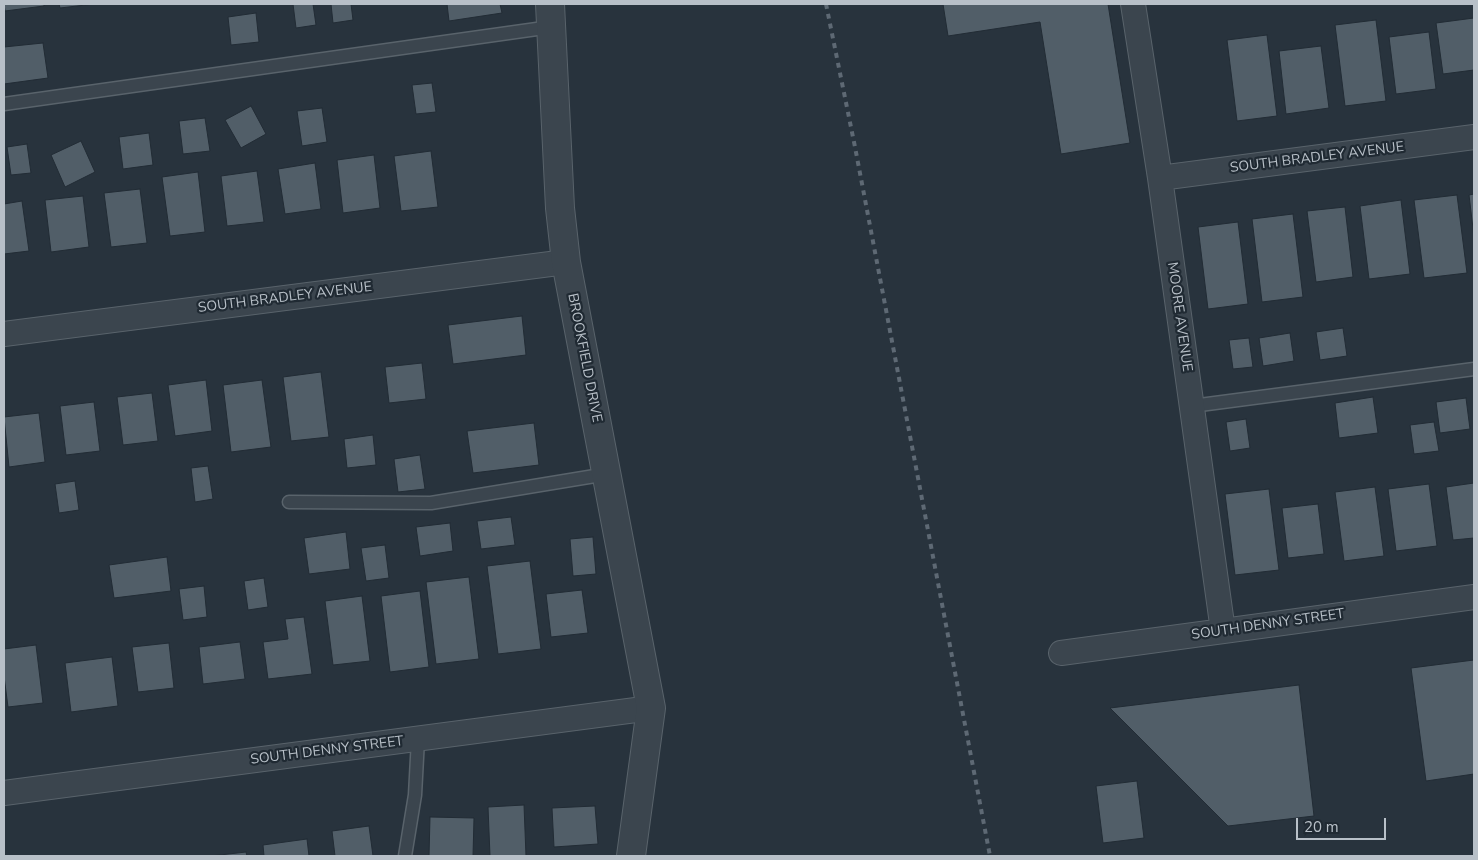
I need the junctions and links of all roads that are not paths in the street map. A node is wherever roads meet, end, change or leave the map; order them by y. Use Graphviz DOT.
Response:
graph roads {
  1 [pos="1134,4"];
  2 [pos="550,15"];
  3 [pos="4,104"];
  4 [pos="1474,137"];
  5 [pos="1160,178"];
  6 [pos="566,262"];
  7 [pos="4,334"];
  8 [pos="1474,370"];
  9 [pos="1192,406"];
  10 [pos="606,474"];
  11 [pos="290,502"];
  12 [pos="1474,597"];
  13 [pos="1223,631"];
  14 [pos="1061,653"];
  15 [pos="651,708"];
  16 [pos="418,739"];
  17 [pos="4,793"];
  18 [pos="405,856"];
  19 [pos="631,856"];
  1 -- 5 [label="street, MOORE AVENUE"];
  2 -- 3 [label="lane"];
  2 -- 6 [label="street, BROOKFIELD DRIVE"];
  4 -- 5 [label="street, SOUTH BRADLEY AVENUE"];
  5 -- 9 [label="street, MOORE AVENUE"];
  6 -- 7 [label="street, SOUTH BRADLEY AVENUE"];
  6 -- 10 [label="street, BROOKFIELD DRIVE"];
  8 -- 9 [label="lane"];
  9 -- 13 [label="street, MOORE AVENUE"];
  10 -- 11 [label="lane"];
  10 -- 15 [label="street, BROOKFIELD DRIVE"];
  12 -- 13 [label="street, SOUTH DENNY STREET"];
  13 -- 14 [label="street, SOUTH DENNY STREET"];
  15 -- 16 [label="street, SOUTH DENNY STREET"];
  15 -- 19 [label="street, BROOKFIELD DRIVE"];
  16 -- 17 [label="street, SOUTH DENNY STREET"];
  16 -- 18 [label="lane"];
}
